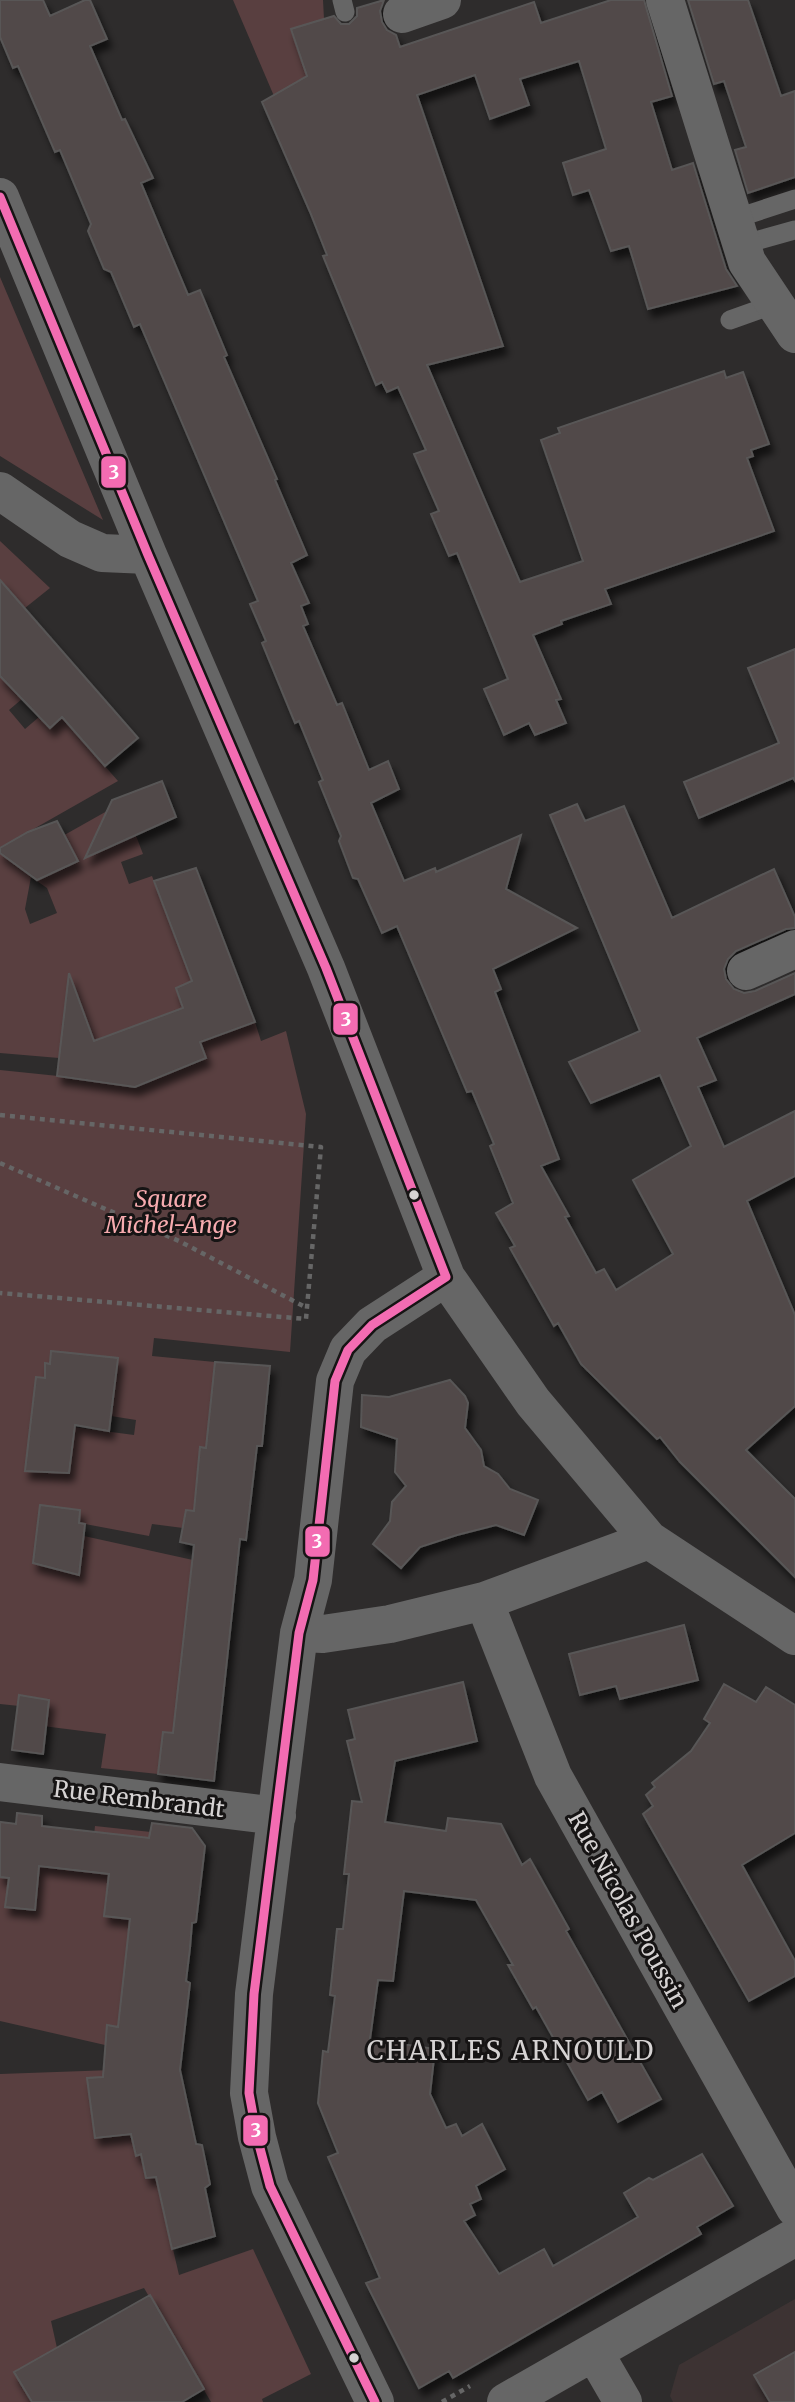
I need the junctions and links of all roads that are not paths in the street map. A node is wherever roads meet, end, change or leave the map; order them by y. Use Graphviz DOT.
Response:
graph roads {
  1 [pos="442,0"];
  2 [pos="665,0"];
  3 [pos="402,14"];
  4 [pos="0,197"];
  5 [pos="795,199"];
  6 [pos="795,230"];
  7 [pos="738,232"];
  8 [pos="785,319"];
  9 [pos="730,320"];
  10 [pos="0,491"];
  11 [pos="148,555"];
  12 [pos="795,949"];
  13 [pos="746,971"];
  14 [pos="446,1277"];
  15 [pos="649,1540"];
  16 [pos="484,1601"];
  17 [pos="299,1633"];
  18 [pos="795,1636"];
  19 [pos="0,1782"];
  20 [pos="277,1816"];
  21 [pos="795,2208"];
  22 [pos="795,2238"];
  23 [pos="610,2379"];
  24 [pos="375,2402"];
  25 [pos="506,2402"];
  1 -- 3 [label="street"];
  2 -- 7 [label="street"];
  4 -- 11 [label="street"];
  5 -- 7 [label="lane"];
  6 -- 7 [label="lane"];
  7 -- 8 [label="street"];
  8 -- 9 [label="lane"];
  10 -- 11 [label="street"];
  11 -- 14 [label="street"];
  12 -- 13 [label="street"];
  14 -- 15 [label="street"];
  14 -- 17 [label="street"];
  15 -- 16 [label="street"];
  15 -- 18 [label="street"];
  16 -- 17 [label="street"];
  16 -- 21 [label="street, Rue Nicolas Poussin"];
  17 -- 20 [label="street"];
  19 -- 20 [label="street, Rue Rembrandt"];
  20 -- 24 [label="street"];
  22 -- 23 [label="street"];
  23 -- 25 [label="street"];
}
